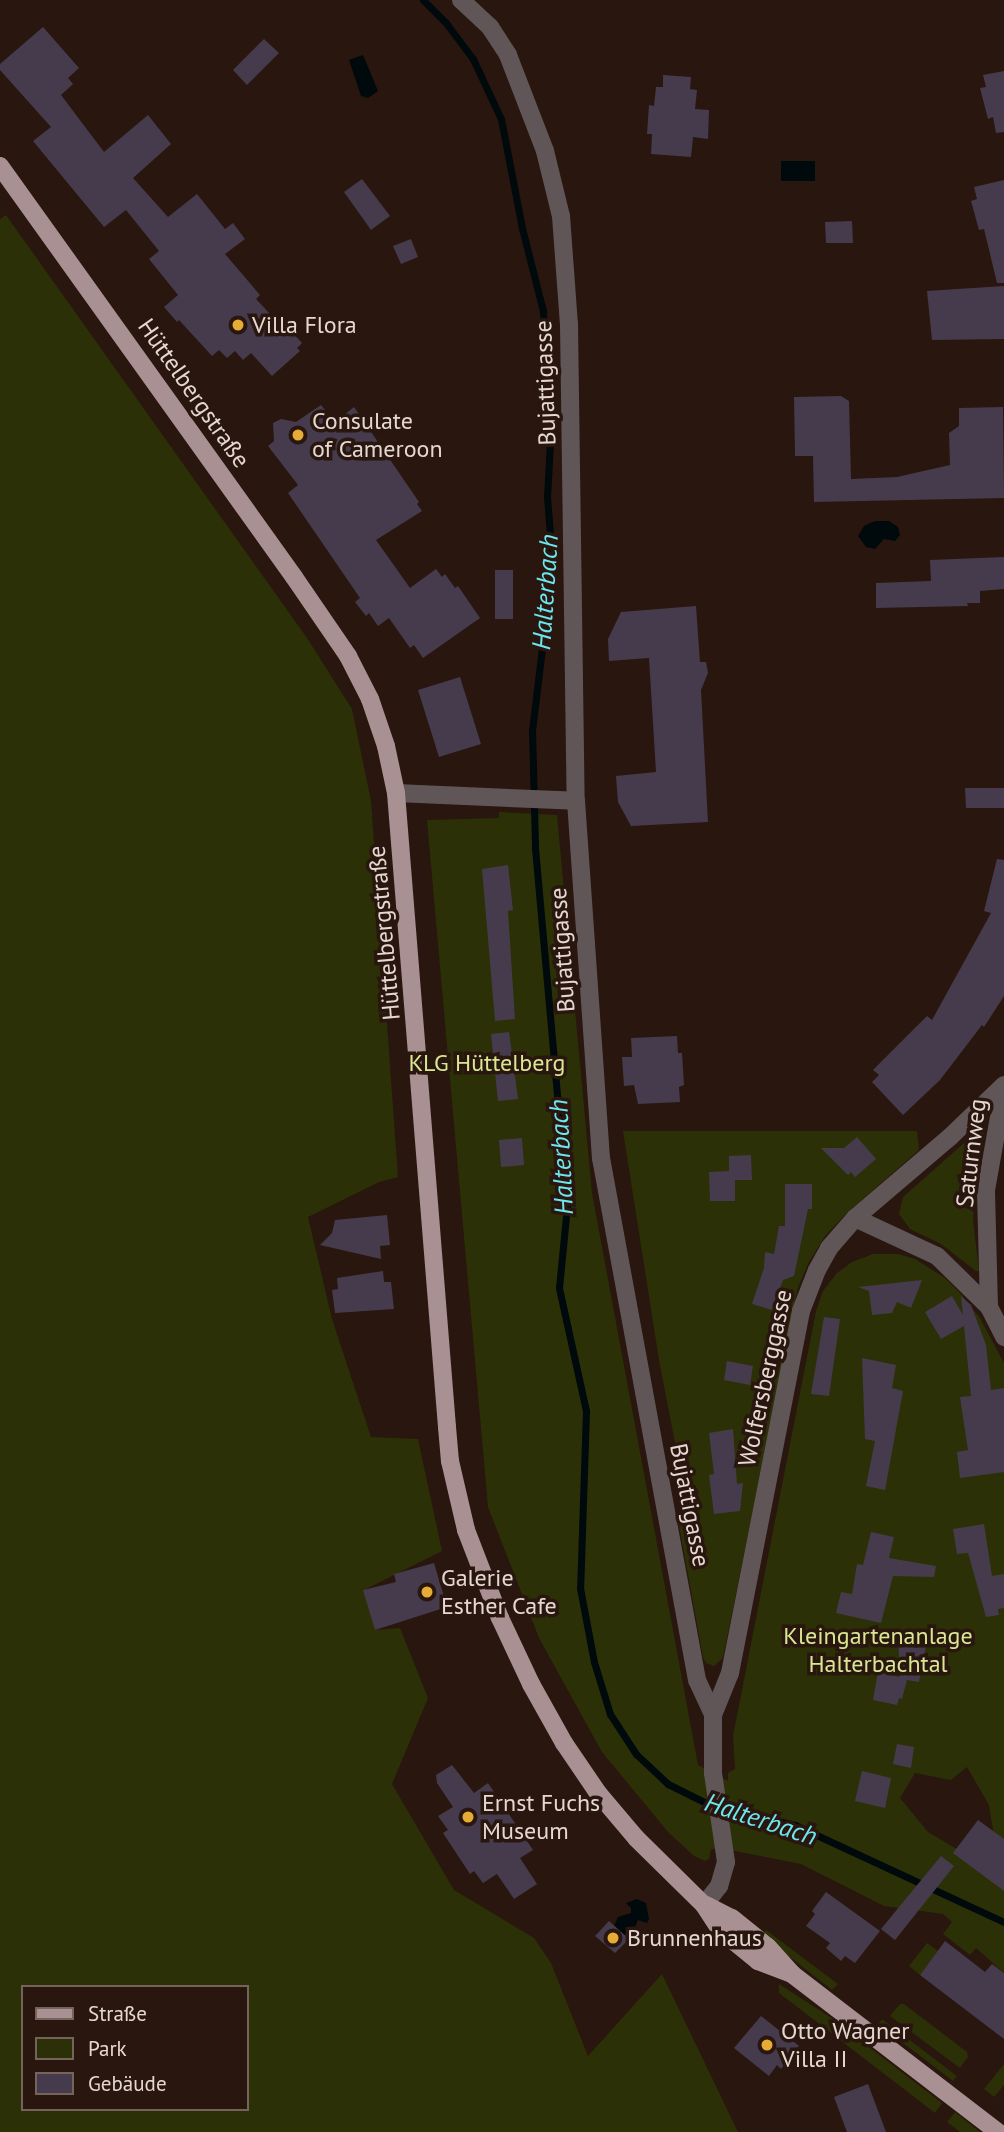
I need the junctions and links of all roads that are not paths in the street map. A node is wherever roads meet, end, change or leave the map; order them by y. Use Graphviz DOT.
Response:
graph roads {
  1 [pos="461,0"];
  2 [pos="0,166"];
  3 [pos="396,793"];
  4 [pos="576,801"];
  5 [pos="1004,1087"];
  6 [pos="855,1218"];
  7 [pos="989,1307"];
  8 [pos="1004,1337"];
  9 [pos="713,1714"];
  10 [pos="704,1905"];
  11 [pos="998,2132"];
  1 -- 4 [label="street, Bujattigasse"];
  2 -- 3 [label="main road, Hüttelbergstraße"];
  3 -- 4 [label="street"];
  3 -- 10 [label="main road, Hüttelbergstraße"];
  4 -- 9 [label="street, Bujattigasse"];
  5 -- 6 [label="street, Wolfersberggasse"];
  5 -- 7 [label="street, Saturnweg"];
  6 -- 7 [label="street, Saturnweg"];
  6 -- 9 [label="street, Wolfersberggasse"];
  7 -- 8 [label="street, Saturnweg"];
  9 -- 10 [label="street, Bujattigasse"];
  10 -- 11 [label="main road, Hüttelbergstraße"];
}
